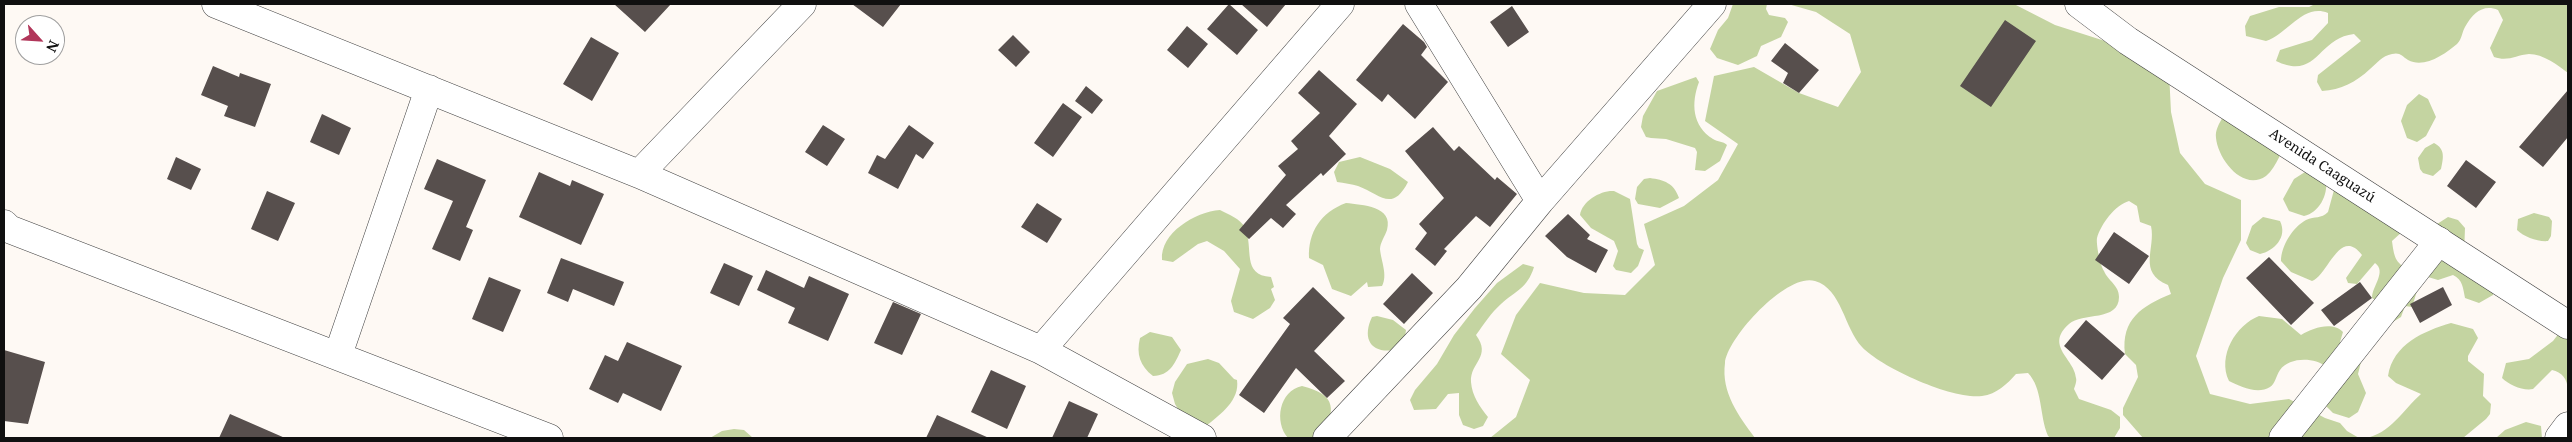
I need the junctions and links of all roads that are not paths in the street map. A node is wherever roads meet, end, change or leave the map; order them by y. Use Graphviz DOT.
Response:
graph roads {
  1 [pos="216,4"];
  2 [pos="802,4"];
  3 [pos="1340,4"];
  4 [pos="1419,4"];
  5 [pos="1712,4"];
  6 [pos="2078,4"];
  7 [pos="429,89"];
  8 [pos="639,174"];
  9 [pos="1540,201"];
  10 [pos="4,224"];
  11 [pos="2439,241"];
  12 [pos="2568,325"];
  13 [pos="1042,350"];
  14 [pos="338,355"];
  15 [pos="2568,426"];
  16 [pos="549,438"];
  17 [pos="1202,438"];
  18 [pos="1327,438"];
  19 [pos="2283,438"];
  20 [pos="2559,438"];
  1 -- 7 [label="street"];
  2 -- 8 [label="street"];
  3 -- 13 [label="street"];
  4 -- 9 [label="street"];
  5 -- 9 [label="street"];
  6 -- 11 [label="street, Avenida Caaguazú"];
  7 -- 8 [label="street"];
  7 -- 14 [label="street"];
  8 -- 13 [label="street"];
  9 -- 18 [label="street"];
  10 -- 14 [label="street"];
  11 -- 12 [label="street, Avenida Caaguazú"];
  11 -- 19 [label="street"];
  13 -- 17 [label="street"];
  14 -- 16 [label="street"];
  15 -- 20 [label="street"];
}
